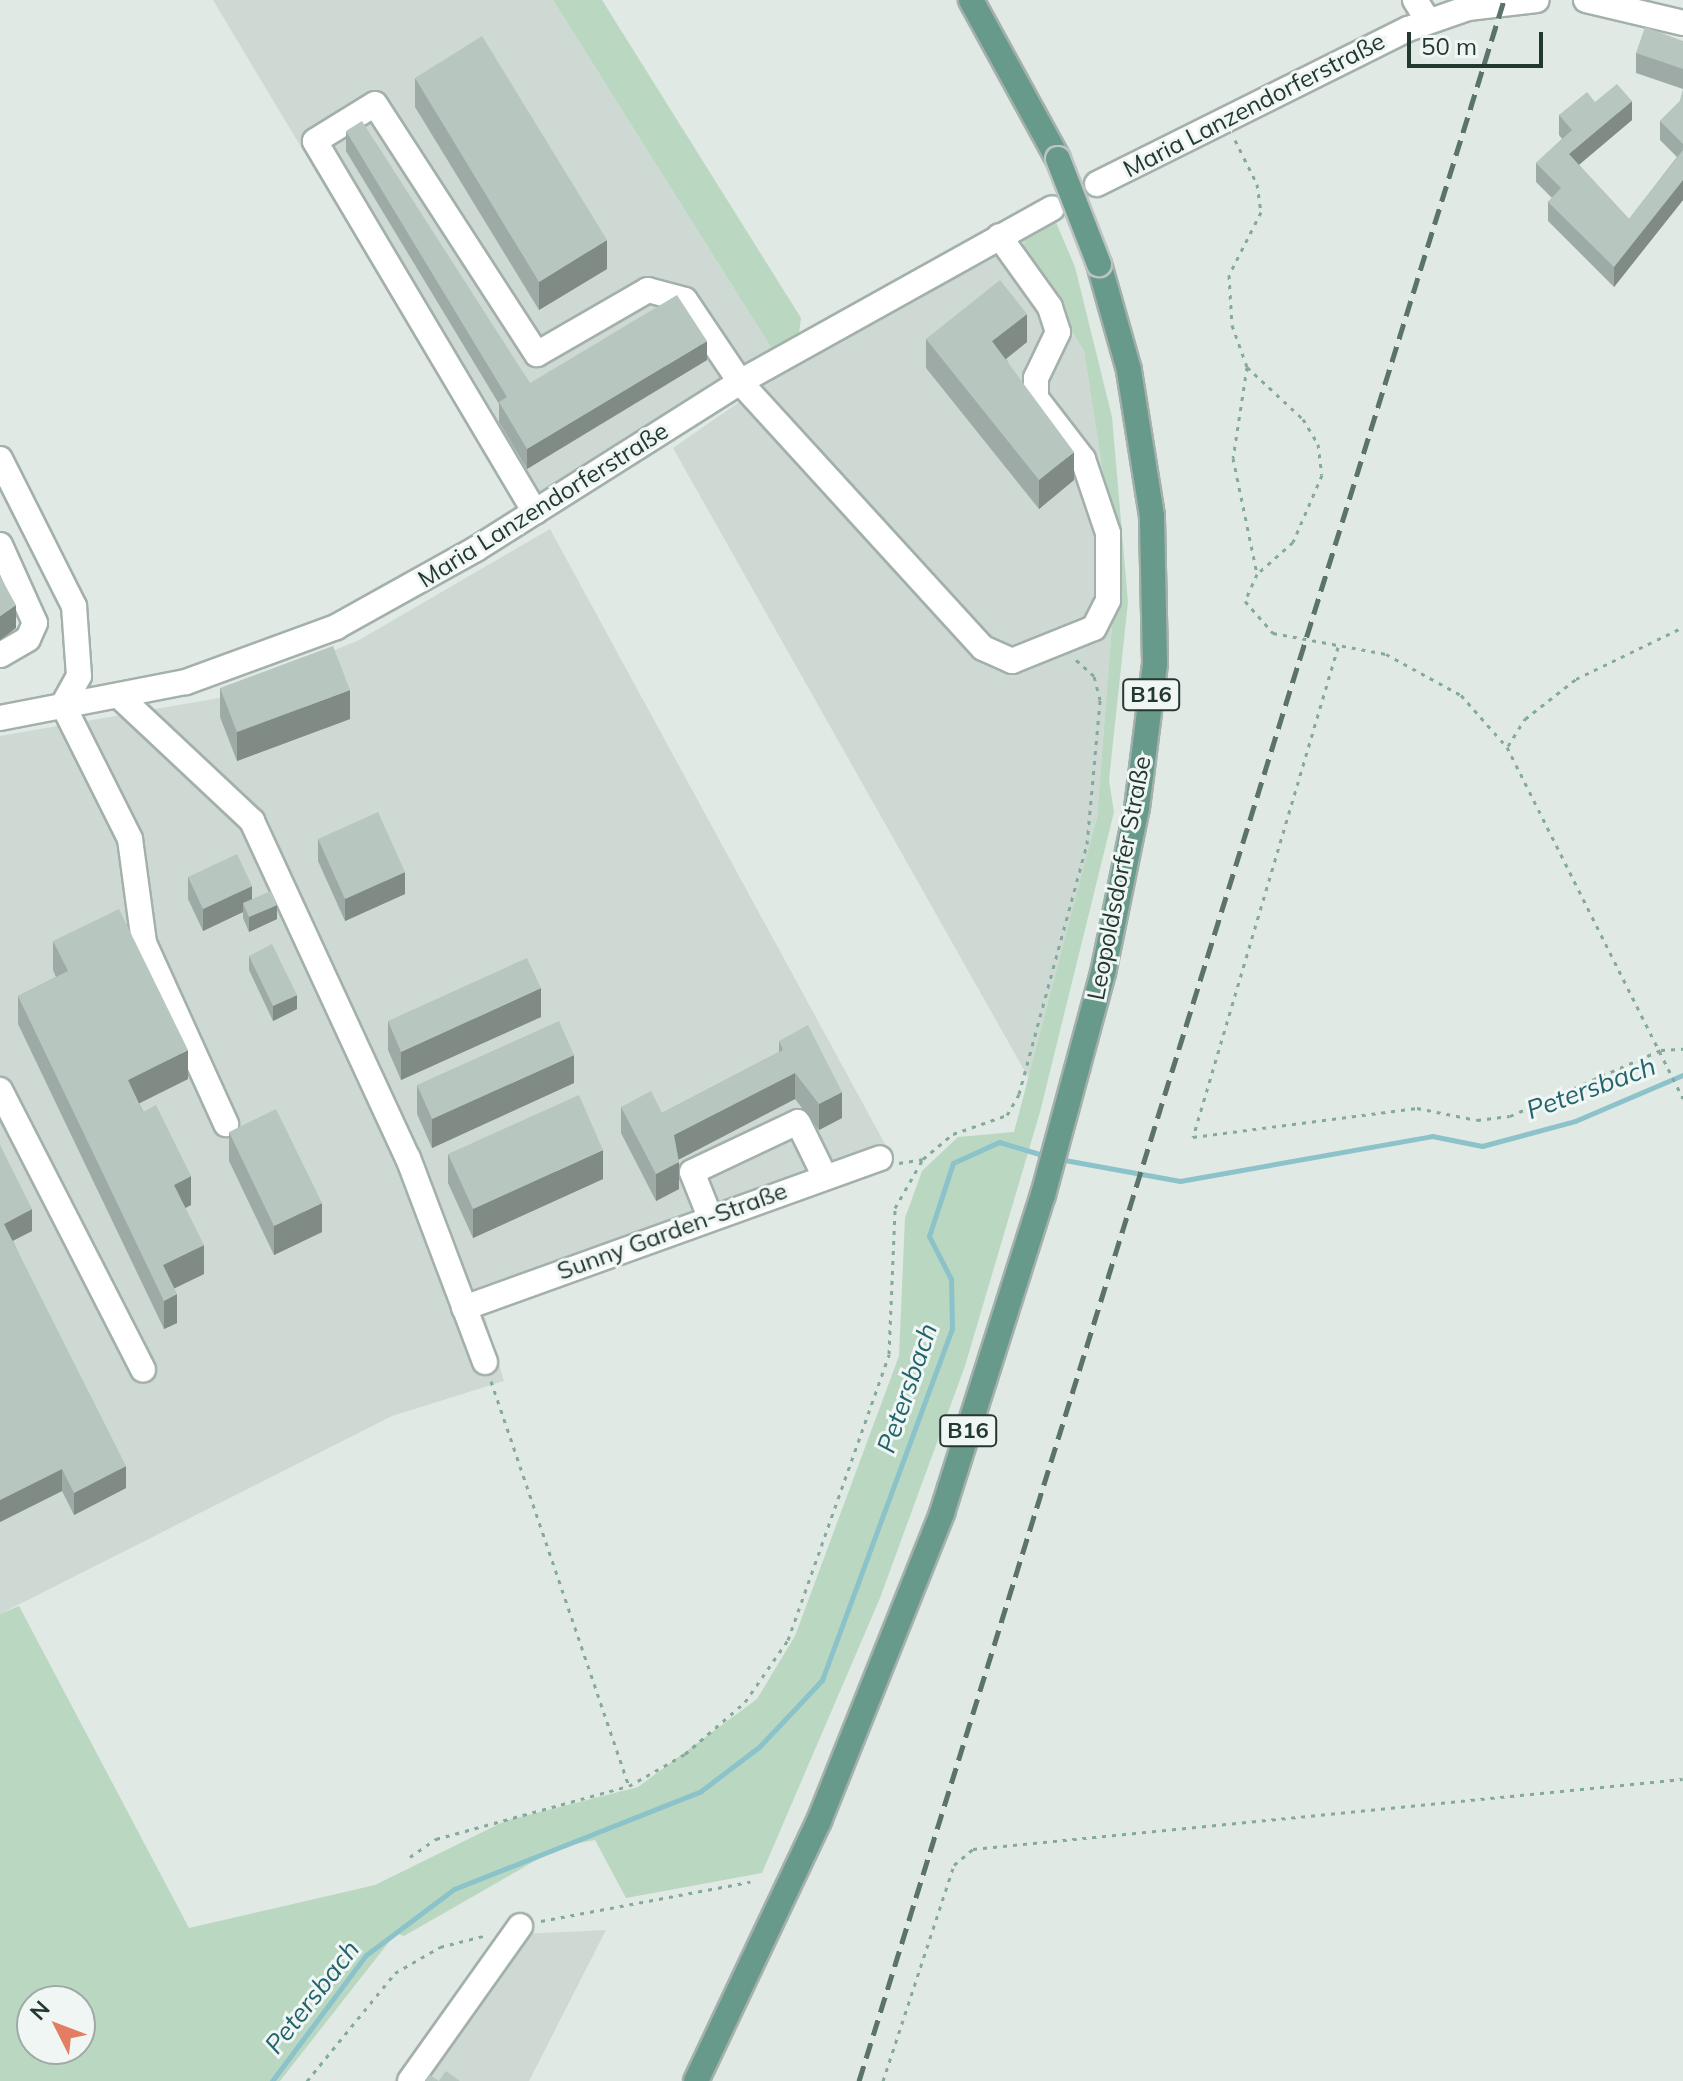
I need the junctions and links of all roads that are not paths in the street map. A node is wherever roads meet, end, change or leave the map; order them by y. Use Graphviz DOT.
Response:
graph roads {
  1 [pos="971,0"];
  2 [pos="1415,0"];
  3 [pos="1537,0"];
  4 [pos="1586,0"];
  5 [pos="1503,2"];
  6 [pos="1428,21"];
  7 [pos="1683,23"];
  8 [pos="1097,184"];
  9 [pos="1052,208"];
  10 [pos="999,236"];
  11 [pos="740,382"];
  12 [pos="0,459"];
  13 [pos="535,512"];
  14 [pos="0,545"];
  15 [pos="0,655"];
  16 [pos="119,696"];
  17 [pos="63,705"];
  18 [pos="0,718"];
  19 [pos="0,1090"];
  20 [pos="226,1124"];
  21 [pos="880,1158"];
  22 [pos="824,1175"];
  23 [pos="710,1217"];
  24 [pos="464,1308"];
  25 [pos="485,1362"];
  26 [pos="143,1369"];
  27 [pos="520,1926"];
  28 [pos="410,2081"];
  29 [pos="696,2081"];
  1 -- 29 [label="main road, Leopoldsdorfer Straße / B16, bridge"];
  2 -- 6 [label="street"];
  3 -- 5 [label="street"];
  4 -- 7 [label="street"];
  5 -- 6 [label="street, Maria Lanzendorferstraße"];
  6 -- 8 [label="street, Maria Lanzendorferstraße"];
  9 -- 10 [label="street, Maria Lanzendorferstraße"];
  10 -- 11 [label="street, Maria Lanzendorferstraße"];
  10 -- 11 [label="street"];
  11 -- 13 [label="street, Maria Lanzendorferstraße"];
  11 -- 13 [label="street"];
  12 -- 17 [label="street"];
  13 -- 16 [label="street, Maria Lanzendorferstraße"];
  14 -- 15 [label="street"];
  16 -- 17 [label="street, Maria Lanzendorferstraße"];
  16 -- 24 [label="street"];
  17 -- 18 [label="street, Maria Lanzendorferstraße"];
  17 -- 20 [label="street"];
  19 -- 26 [label="street"];
  21 -- 22 [label="street, Sunny Garden-Straße"];
  22 -- 23 [label="street, Sunny Garden-Straße"];
  22 -- 23 [label="street"];
  23 -- 24 [label="street, Sunny Garden-Straße"];
  24 -- 25 [label="street"];
  27 -- 28 [label="street"];
}
